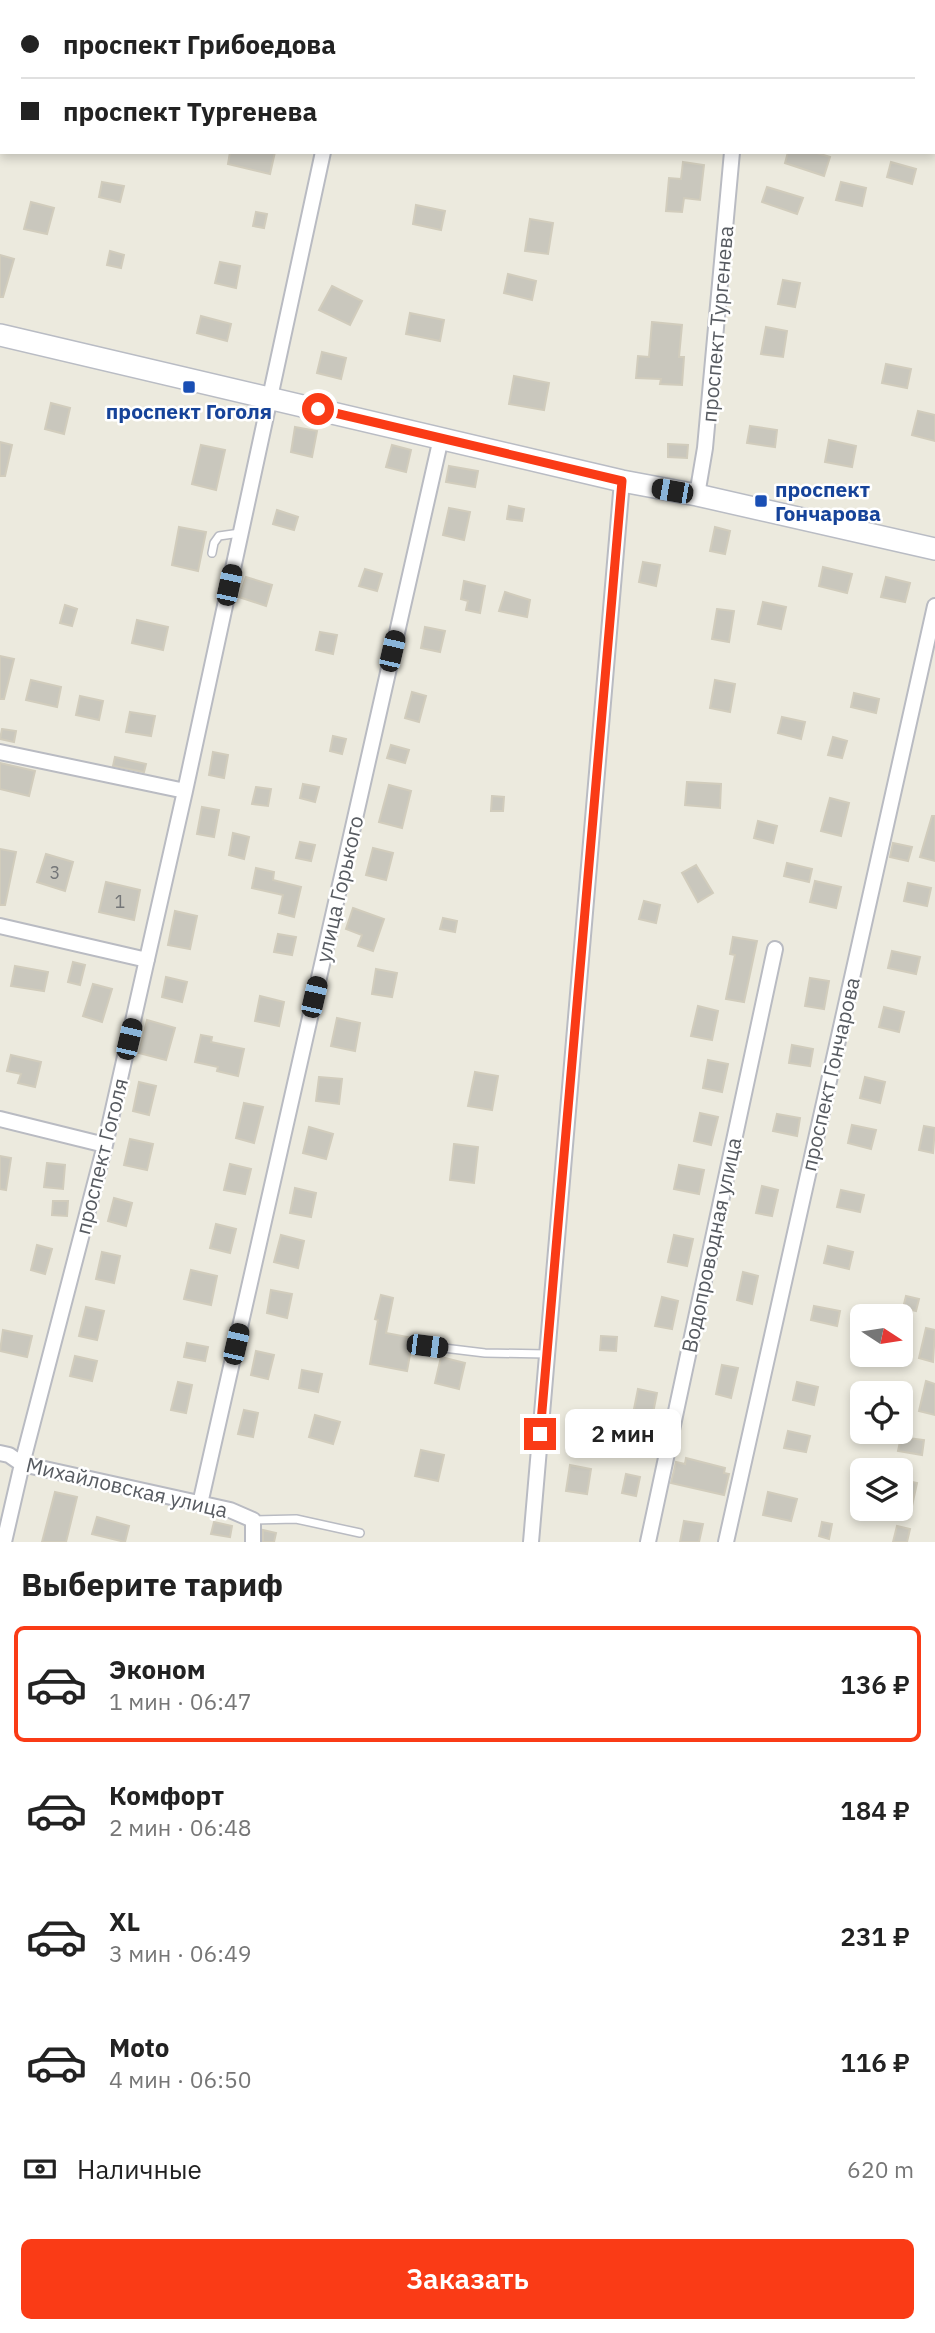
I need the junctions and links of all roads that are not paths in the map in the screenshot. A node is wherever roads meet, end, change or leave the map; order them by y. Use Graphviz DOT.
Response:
graph roads {
  1 [pos="323,154"];
  2 [pos="732,154"];
  3 [pos="0,335"];
  4 [pos="268,398"];
  5 [pos="440,438"];
  6 [pos="622,481"];
  7 [pos="697,495"];
  8 [pos="240,533"];
  9 [pos="935,549"];
  10 [pos="212,553"];
  11 [pos="935,606"];
  12 [pos="0,752"];
  13 [pos="185,791"];
  14 [pos="0,926"];
  15 [pos="775,949"];
  16 [pos="147,960"];
  17 [pos="0,1119"];
  18 [pos="105,1145"];
  19 [pos="427,1346"];
  20 [pos="547,1354"];
  21 [pos="0,1453"];
  22 [pos="22,1464"];
  23 [pos="200,1504"];
  24 [pos="253,1520"];
  25 [pos="360,1533"];
  26 [pos="4,1542"];
  27 [pos="253,1542"];
  28 [pos="531,1542"];
  29 [pos="648,1542"];
  30 [pos="726,1542"];
  1 -- 4 [label="street, проспект Гоголя"];
  2 -- 7 [label="street, проспект Тургенева"];
  3 -- 4 [label="street"];
  4 -- 5 [label="street"];
  4 -- 8 [label="street, проспект Гоголя"];
  5 -- 6 [label="street"];
  5 -- 23 [label="street, улица Горького"];
  6 -- 7 [label="street"];
  6 -- 20 [label="street"];
  7 -- 9 [label="street"];
  8 -- 10 [label="lane"];
  8 -- 13 [label="street, проспект Гоголя"];
  11 -- 30 [label="street, проспект Гончарова"];
  12 -- 13 [label="street"];
  13 -- 16 [label="street, проспект Гоголя"];
  14 -- 16 [label="street"];
  15 -- 29 [label="street, Водопроводная улица"];
  16 -- 18 [label="street, проспект Гоголя"];
  17 -- 18 [label="street"];
  18 -- 22 [label="street, проспект Гоголя"];
  19 -- 20 [label="lane"];
  20 -- 28 [label="street"];
  21 -- 22 [label="street, Михайловская улица"];
  22 -- 23 [label="street, Михайловская улица"];
  22 -- 26 [label="street, проспект Гоголя"];
  23 -- 24 [label="street, Михайловская улица"];
  24 -- 25 [label="lane"];
  24 -- 27 [label="street"];
}
